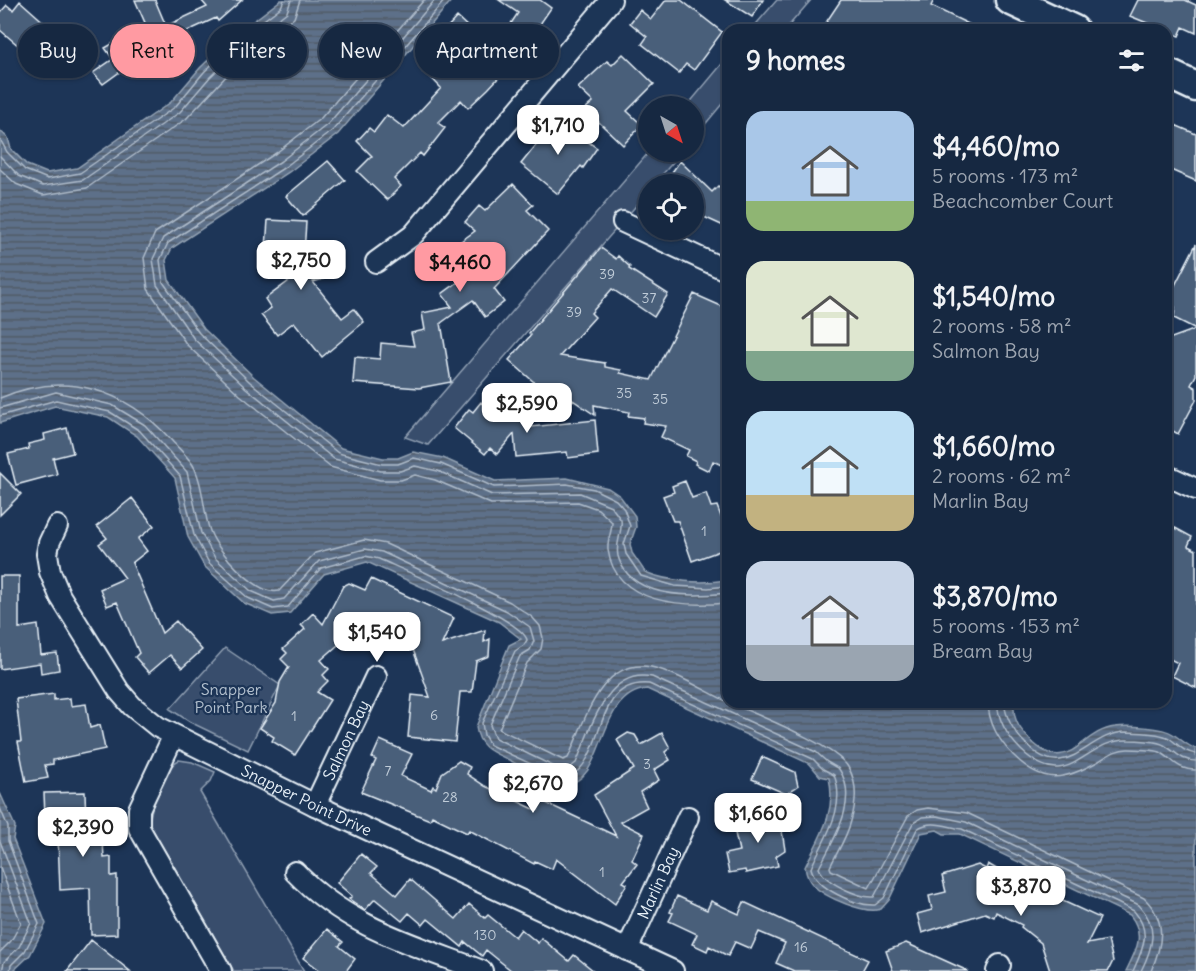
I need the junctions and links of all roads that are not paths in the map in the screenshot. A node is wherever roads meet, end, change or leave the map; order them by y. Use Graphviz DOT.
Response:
graph roads {
  1 [pos="611,0"];
  2 [pos="1010,0"];
  3 [pos="1061,24"];
  4 [pos="1172,76"];
  5 [pos="1196,87"];
  6 [pos="623,222"];
  7 [pos="376,262"];
  8 [pos="722,268"];
  9 [pos="1172,478"];
  10 [pos="1196,489"];
  11 [pos="57,525"];
  12 [pos="376,676"];
  13 [pos="173,736"];
  14 [pos="315,805"];
  15 [pos="688,817"];
  16 [pos="295,872"];
  17 [pos="627,950"];
  18 [pos="221,971"];
  19 [pos="482,971"];
  20 [pos="673,971"];
  1 -- 7 [label="street"];
  2 -- 3 [label="street"];
  4 -- 5 [label="street"];
  6 -- 8 [label="street"];
  9 -- 10 [label="street"];
  11 -- 13 [label="street, Snapper Point Drive"];
  12 -- 14 [label="street, Salmon Bay"];
  13 -- 14 [label="street, Snapper Point Drive"];
  13 -- 18 [label="street"];
  14 -- 17 [label="street, Snapper Point Drive"];
  15 -- 17 [label="street, Marlin Bay"];
  16 -- 19 [label="street"];
  17 -- 20 [label="street, Snapper Point Drive"];
}
